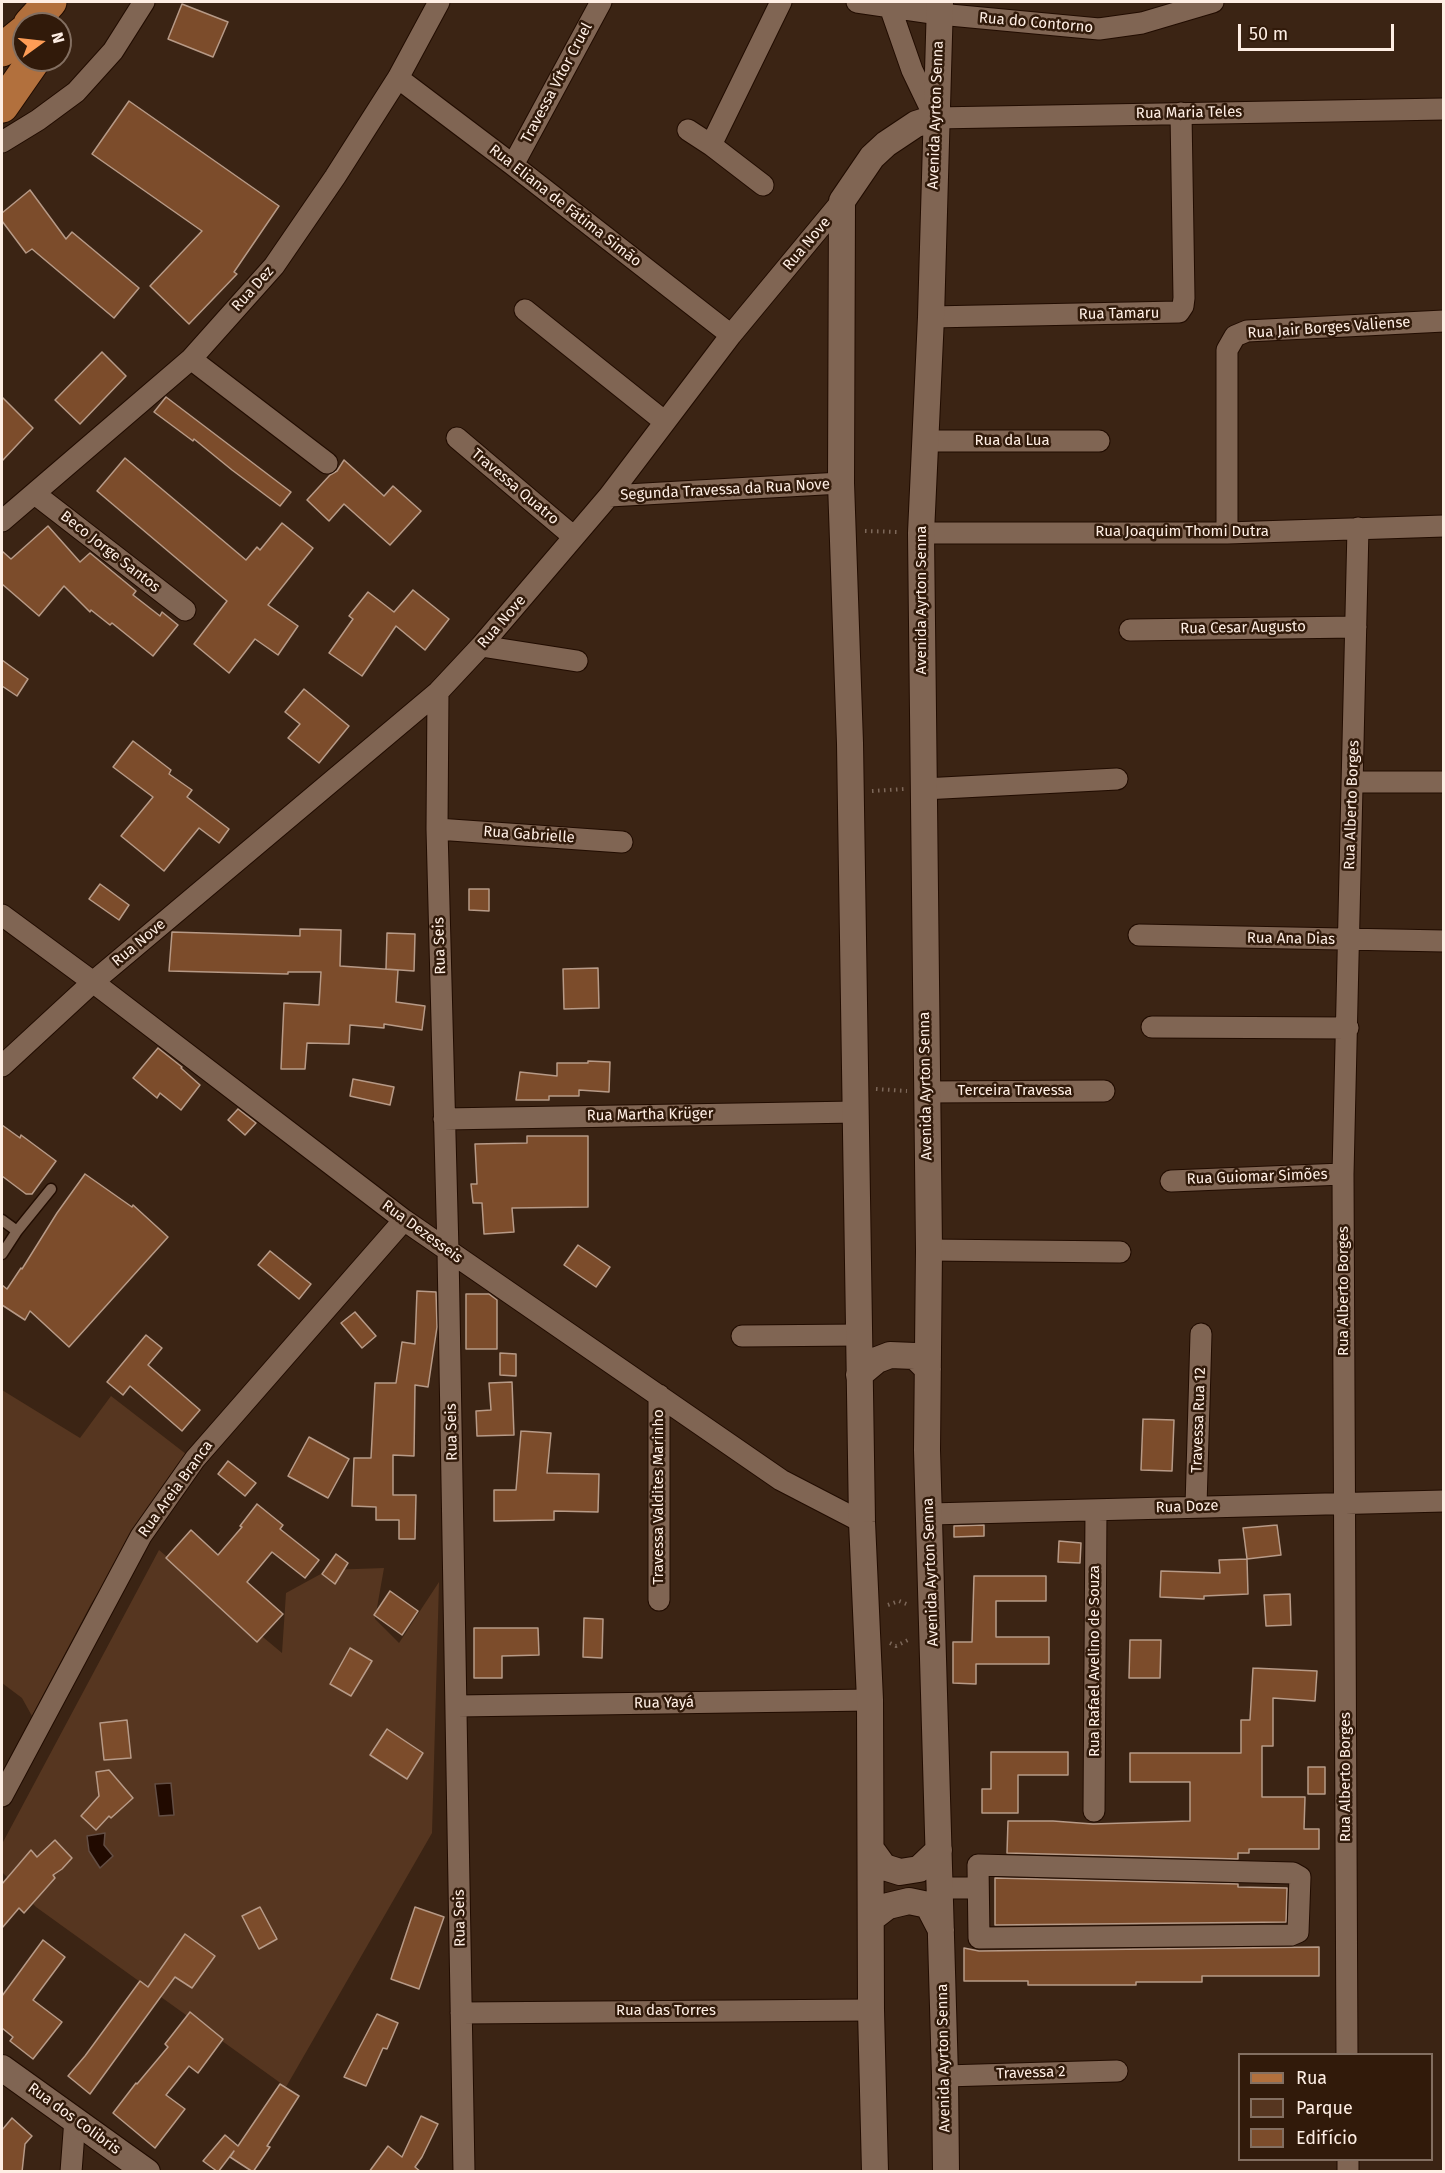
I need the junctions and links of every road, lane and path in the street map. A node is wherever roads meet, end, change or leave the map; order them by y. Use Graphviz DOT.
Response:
graph roads {
  1 [pos="144,2"];
  2 [pos="439,2"];
  3 [pos="601,2"];
  4 [pos="781,2"];
  5 [pos="862,2"];
  6 [pos="1213,2"];
  7 [pos="890,7"];
  8 [pos="940,8"];
  9 [pos="26,72"];
  10 [pos="398,78"];
  11 [pos="2,106"];
  12 [pos="1443,109"];
  13 [pos="1181,113"];
  14 [pos="935,118"];
  15 [pos="688,130"];
  16 [pos="2,142"];
  17 [pos="711,145"];
  18 [pos="513,165"];
  19 [pos="763,185"];
  20 [pos="842,201"];
  21 [pos="525,310"];
  22 [pos="931,317"];
  23 [pos="1443,321"];
  24 [pos="731,335"];
  25 [pos="190,359"];
  26 [pos="665,422"];
  27 [pos="457,438"];
  28 [pos="925,441"];
  29 [pos="1099,441"];
  30 [pos="327,463"];
  31 [pos="841,483"];
  32 [pos="35,494"];
  33 [pos="609,496"];
  34 [pos="2,521"];
  35 [pos="1443,526"];
  36 [pos="1358,528"];
  37 [pos="843,530"];
  38 [pos="921,533"];
  39 [pos="1227,533"];
  40 [pos="574,537"];
  41 [pos="185,610"];
  42 [pos="1356,627"];
  43 [pos="1130,630"];
  44 [pos="481,646"];
  45 [pos="577,661"];
  46 [pos="438,692"];
  47 [pos="1117,779"];
  48 [pos="1353,782"];
  49 [pos="1443,782"];
  50 [pos="922,789"];
  51 [pos="851,792"];
  52 [pos="436,828"];
  53 [pos="622,842"];
  54 [pos="2,915"];
  55 [pos="1139,935"];
  56 [pos="1348,940"];
  57 [pos="1443,941"];
  58 [pos="93,982"];
  59 [pos="1152,1027"];
  60 [pos="1348,1028"];
  61 [pos="2,1066"];
  62 [pos="1104,1090"];
  63 [pos="926,1092"];
  64 [pos="855,1100"];
  65 [pos="444,1119"];
  66 [pos="1343,1174"];
  67 [pos="1171,1181"];
  68 [pos="51,1189"];
  69 [pos="2,1220"];
  70 [pos="404,1220"];
  71 [pos="17,1231"];
  72 [pos="929,1250"];
  73 [pos="448,1251"];
  74 [pos="1120,1252"];
  75 [pos="2,1254"];
  76 [pos="1202,1334"];
  77 [pos="860,1335"];
  78 [pos="742,1336"];
  79 [pos="928,1369"];
  80 [pos="859,1375"];
  81 [pos="658,1395"];
  82 [pos="1443,1501"];
  83 [pos="1344,1503"];
  84 [pos="1196,1506"];
  85 [pos="1096,1510"];
  86 [pos="930,1514"];
  87 [pos="862,1522"];
  88 [pos="659,1600"];
  89 [pos="933,1621"];
  90 [pos="867,1622"];
  91 [pos="870,1700"];
  92 [pos="457,1706"];
  93 [pos="4,1787"];
  94 [pos="1094,1811"];
  95 [pos="871,1849"];
  96 [pos="939,1851"];
  97 [pos="940,1888"];
  98 [pos="977,1888"];
  99 [pos="871,1919"];
  100 [pos="941,1930"];
  101 [pos="871,2010"];
  102 [pos="461,2013"];
  103 [pos="1347,2053"];
  104 [pos="2,2068"];
  105 [pos="1117,2071"];
  106 [pos="945,2076"];
  107 [pos="75,2119"];
  108 [pos="71,2172"];
  109 [pos="147,2172"];
  110 [pos="464,2172"];
  111 [pos="874,2172"];
  112 [pos="946,2172"];
  1 -- 16 [label="street"];
  2 -- 10 [label="street, Rua Dez"];
  3 -- 18 [label="street, Travessa Vítor Cruel"];
  4 -- 17 [label="street"];
  5 -- 7 [label="street, Rua do Contorno"];
  6 -- 8 [label="street, Rua do Contorno"];
  7 -- 8 [label="street, Rua do Contorno"];
  7 -- 14 [label="street"];
  8 -- 14 [label="street, Avenida Ayrton Senna"];
  9 -- 11 [label="main road"];
  10 -- 18 [label="street, Rua Eliana de Fátima Simão"];
  10 -- 25 [label="street, Rua Dez"];
  12 -- 13 [label="street, Rua Maria Teles"];
  13 -- 14 [label="street, Rua Maria Teles"];
  13 -- 22 [label="street, Rua Tamaru"];
  14 -- 20 [label="street, Rua Nove"];
  14 -- 22 [label="street, Avenida Ayrton Senna"];
  15 -- 17 [label="street"];
  17 -- 19 [label="street"];
  18 -- 24 [label="street, Rua Eliana de Fátima Simão"];
  20 -- 24 [label="street, Rua Nove"];
  20 -- 31 [label="street"];
  21 -- 26 [label="street"];
  22 -- 28 [label="street, Avenida Ayrton Senna"];
  23 -- 39 [label="street, Rua Jair Borges Valiense"];
  24 -- 26 [label="street, Rua Nove"];
  25 -- 30 [label="street"];
  25 -- 32 [label="street, Rua Dez"];
  26 -- 33 [label="street, Rua Nove"];
  27 -- 40 [label="street, Travessa Quatro"];
  28 -- 29 [label="street, Rua da Lua"];
  28 -- 38 [label="street, Avenida Ayrton Senna"];
  31 -- 33 [label="street, Segunda Travessa da Rua Nove"];
  31 -- 37 [label="street"];
  32 -- 34 [label="street, Rua Dez"];
  32 -- 41 [label="street, Beco Jorge Santos"];
  33 -- 40 [label="street, Rua Nove"];
  35 -- 36 [label="street, Rua Joaquim Thomi Dutra"];
  36 -- 39 [label="street, Rua Joaquim Thomi Dutra"];
  36 -- 42 [label="street, Rua Alberto Borges"];
  37 -- 38 [label="path"];
  37 -- 51 [label="street"];
  38 -- 39 [label="street, Rua Joaquim Thomi Dutra"];
  38 -- 50 [label="street, Avenida Ayrton Senna"];
  40 -- 44 [label="street, Rua Nove"];
  42 -- 43 [label="street, Rua Cesar Augusto"];
  42 -- 48 [label="street, Rua Alberto Borges"];
  44 -- 45 [label="street"];
  44 -- 46 [label="street, Rua Nove"];
  46 -- 52 [label="street, Rua Seis"];
  46 -- 58 [label="street, Rua Nove"];
  47 -- 50 [label="street"];
  48 -- 49 [label="street"];
  48 -- 56 [label="street, Rua Alberto Borges"];
  50 -- 51 [label="path"];
  50 -- 63 [label="street, Avenida Ayrton Senna"];
  51 -- 64 [label="street"];
  52 -- 53 [label="street, Rua Gabrielle"];
  52 -- 65 [label="street, Rua Seis"];
  54 -- 58 [label="street, Rua Dezesseis"];
  55 -- 56 [label="street, Rua Ana Dias"];
  56 -- 57 [label="street, Rua Ana Dias"];
  56 -- 60 [label="street, Rua Alberto Borges"];
  58 -- 61 [label="street, Rua Nove"];
  58 -- 70 [label="street, Rua Dezesseis"];
  59 -- 60 [label="street"];
  60 -- 66 [label="street, Rua Alberto Borges"];
  62 -- 63 [label="street, Terceira Travessa"];
  63 -- 64 [label="path"];
  63 -- 72 [label="street, Avenida Ayrton Senna"];
  64 -- 65 [label="street, Rua Martha Krüger"];
  64 -- 77 [label="street"];
  65 -- 73 [label="street, Rua Seis"];
  66 -- 67 [label="street, Rua Guiomar Simões"];
  66 -- 83 [label="street, Rua Alberto Borges"];
  68 -- 71 [label="lane"];
  69 -- 71 [label="lane"];
  70 -- 73 [label="street, Rua Dezesseis"];
  70 -- 93 [label="street, Rua Areia Branca"];
  71 -- 75 [label="lane"];
  72 -- 74 [label="street"];
  72 -- 79 [label="street, Avenida Ayrton Senna"];
  73 -- 81 [label="street, Rua Dezesseis"];
  73 -- 92 [label="street, Rua Seis"];
  76 -- 84 [label="street, Travessa Rua 12"];
  77 -- 78 [label="street"];
  77 -- 80 [label="street"];
  79 -- 80 [label="street"];
  79 -- 86 [label="street, Avenida Ayrton Senna"];
  80 -- 87 [label="street"];
  81 -- 87 [label="street, Rua Dezesseis"];
  81 -- 88 [label="street, Travessa Valdites Marinho"];
  82 -- 83 [label="street, Rua Doze"];
  83 -- 84 [label="street, Rua Doze"];
  83 -- 103 [label="street, Rua Alberto Borges"];
  84 -- 85 [label="street, Rua Doze"];
  85 -- 86 [label="street, Rua Doze"];
  85 -- 94 [label="street, Rua Rafael Avelino de Souza"];
  86 -- 89 [label="street, Avenida Ayrton Senna"];
  87 -- 90 [label="street"];
  89 -- 90 [label="path"];
  89 -- 90 [label="path"];
  89 -- 96 [label="street, Avenida Ayrton Senna"];
  90 -- 91 [label="street"];
  91 -- 92 [label="street, Rua Yayá"];
  91 -- 95 [label="street"];
  92 -- 102 [label="street, Rua Seis"];
  95 -- 96 [label="street"];
  95 -- 99 [label="street"];
  96 -- 97 [label="street, Avenida Ayrton Senna"];
  97 -- 98 [label="street"];
  97 -- 100 [label="street, Avenida Ayrton Senna"];
  98 -- 98 [label="street"];
  99 -- 100 [label="street"];
  99 -- 101 [label="street"];
  100 -- 106 [label="street, Avenida Ayrton Senna"];
  101 -- 102 [label="street, Rua das Torres"];
  101 -- 111 [label="street"];
  102 -- 110 [label="street, Rua Seis"];
  104 -- 107 [label="street, Rua dos Colibris"];
  105 -- 106 [label="street, Travessa 2"];
  106 -- 112 [label="street, Avenida Ayrton Senna"];
  107 -- 108 [label="street"];
  107 -- 109 [label="street, Rua dos Colibris"];
}
